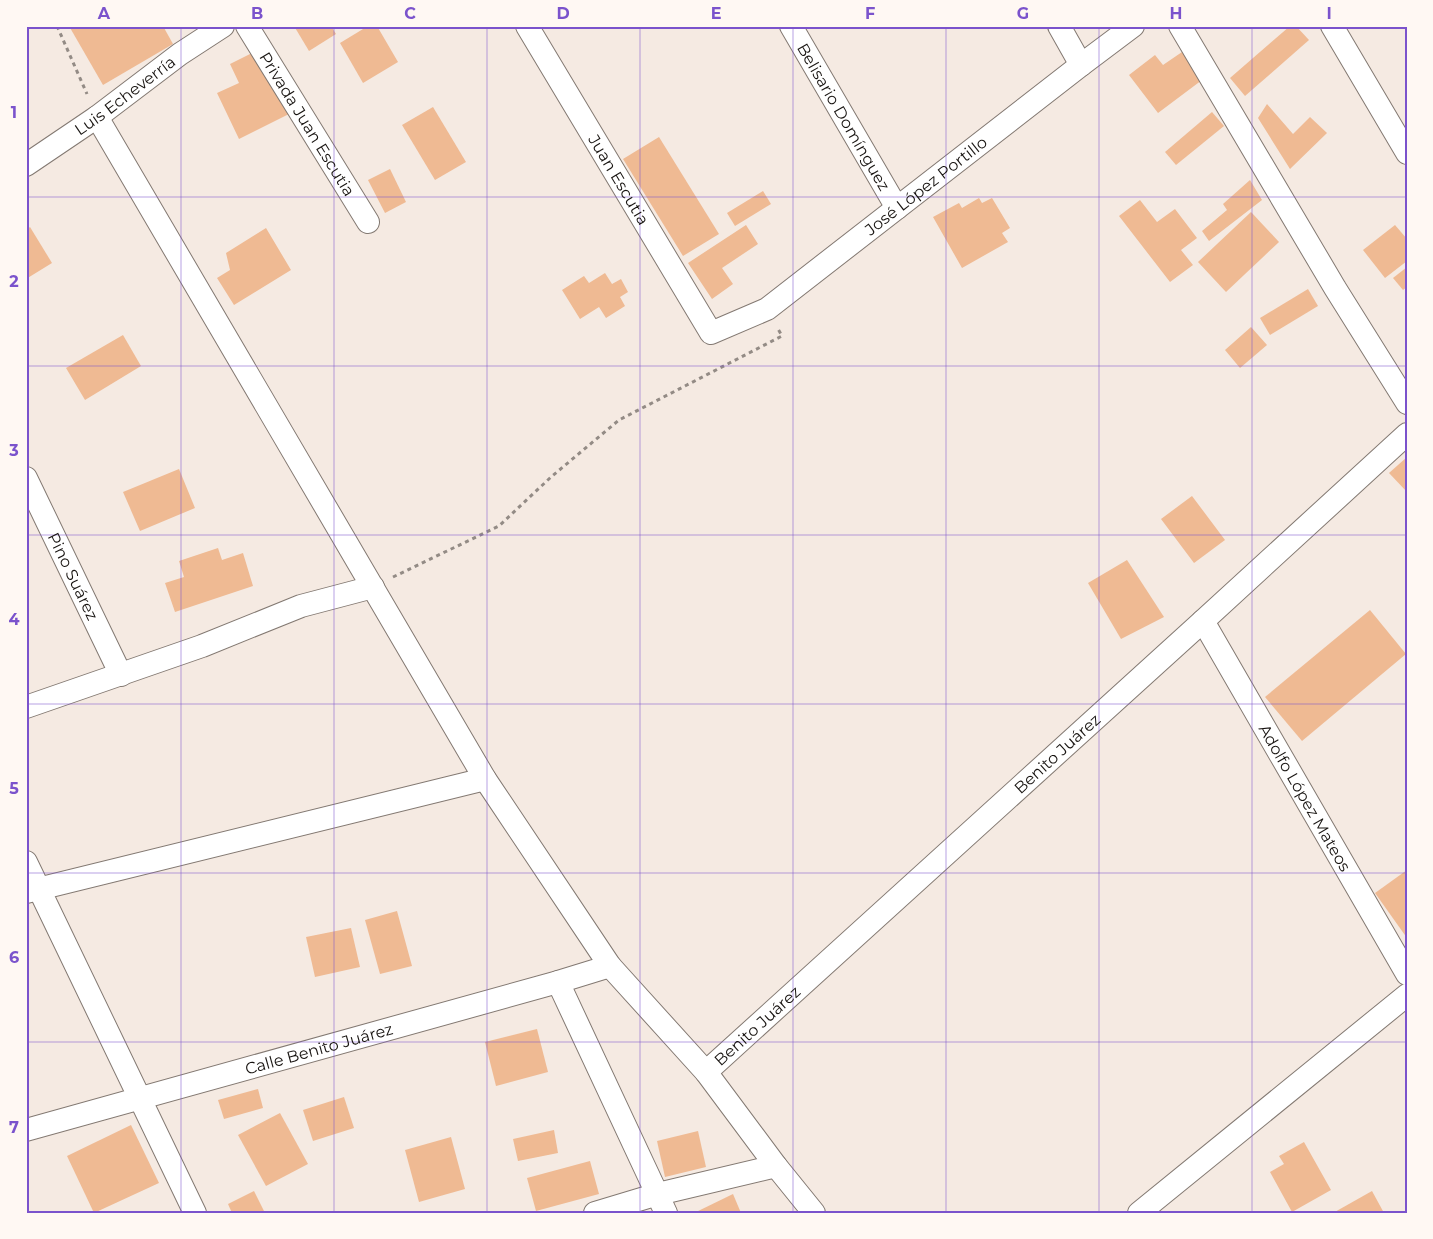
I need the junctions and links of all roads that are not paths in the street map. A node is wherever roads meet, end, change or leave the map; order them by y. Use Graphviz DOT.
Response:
graph roads {
  1 [pos="223,26"];
  2 [pos="248,26"];
  3 [pos="527,26"];
  4 [pos="791,26"];
  5 [pos="1059,26"];
  6 [pos="1133,26"];
  7 [pos="1180,26"];
  8 [pos="1332,26"];
  9 [pos="1081,65"];
  10 [pos="97,117"];
  11 [pos="1407,153"];
  12 [pos="26,165"];
  13 [pos="898,208"];
  14 [pos="368,222"];
  15 [pos="711,333"];
  16 [pos="1407,403"];
  17 [pos="1407,434"];
  18 [pos="26,478"];
  19 [pos="373,586"];
  20 [pos="1203,621"];
  21 [pos="121,674"];
  22 [pos="26,707"];
  23 [pos="485,779"];
  24 [pos="26,862"];
  25 [pos="33,890"];
  26 [pos="610,966"];
  27 [pos="1407,974"];
  28 [pos="558,982"];
  29 [pos="1407,995"];
  30 [pos="706,1072"];
  31 [pos="140,1099"];
  32 [pos="26,1130"];
  33 [pos="776,1166"];
  34 [pos="662,1204"];
  35 [pos="195,1213"];
  36 [pos="595,1213"];
  37 [pos="814,1213"];
  38 [pos="1140,1213"];
  1 -- 10 [label="street, Luis Echeverría"];
  2 -- 14 [label="street, Privada Juan Escutia"];
  3 -- 15 [label="street, Juan Escutia"];
  4 -- 13 [label="street, Belisario Domínguez"];
  5 -- 9 [label="street"];
  6 -- 9 [label="street, José López Portillo"];
  7 -- 16 [label="street"];
  8 -- 11 [label="street"];
  9 -- 13 [label="street, José López Portillo"];
  10 -- 12 [label="street, Luis Echeverría"];
  10 -- 19 [label="street"];
  13 -- 15 [label="street, José López Portillo"];
  17 -- 20 [label="street, Benito Juárez"];
  18 -- 21 [label="street, Pino Suárez"];
  19 -- 21 [label="street"];
  19 -- 23 [label="street"];
  20 -- 27 [label="street, Adolfo López Mateos"];
  20 -- 30 [label="street, Benito Juárez"];
  21 -- 22 [label="street"];
  23 -- 25 [label="street"];
  23 -- 26 [label="street"];
  24 -- 25 [label="street"];
  25 -- 31 [label="street"];
  26 -- 28 [label="street, Calle Benito Juárez"];
  26 -- 30 [label="street"];
  28 -- 31 [label="street, Calle Benito Juárez"];
  28 -- 34 [label="street"];
  29 -- 38 [label="street"];
  30 -- 33 [label="street"];
  31 -- 32 [label="street, Calle Benito Juárez"];
  31 -- 35 [label="street"];
  33 -- 34 [label="street"];
  33 -- 37 [label="street"];
  34 -- 36 [label="street"];
}
